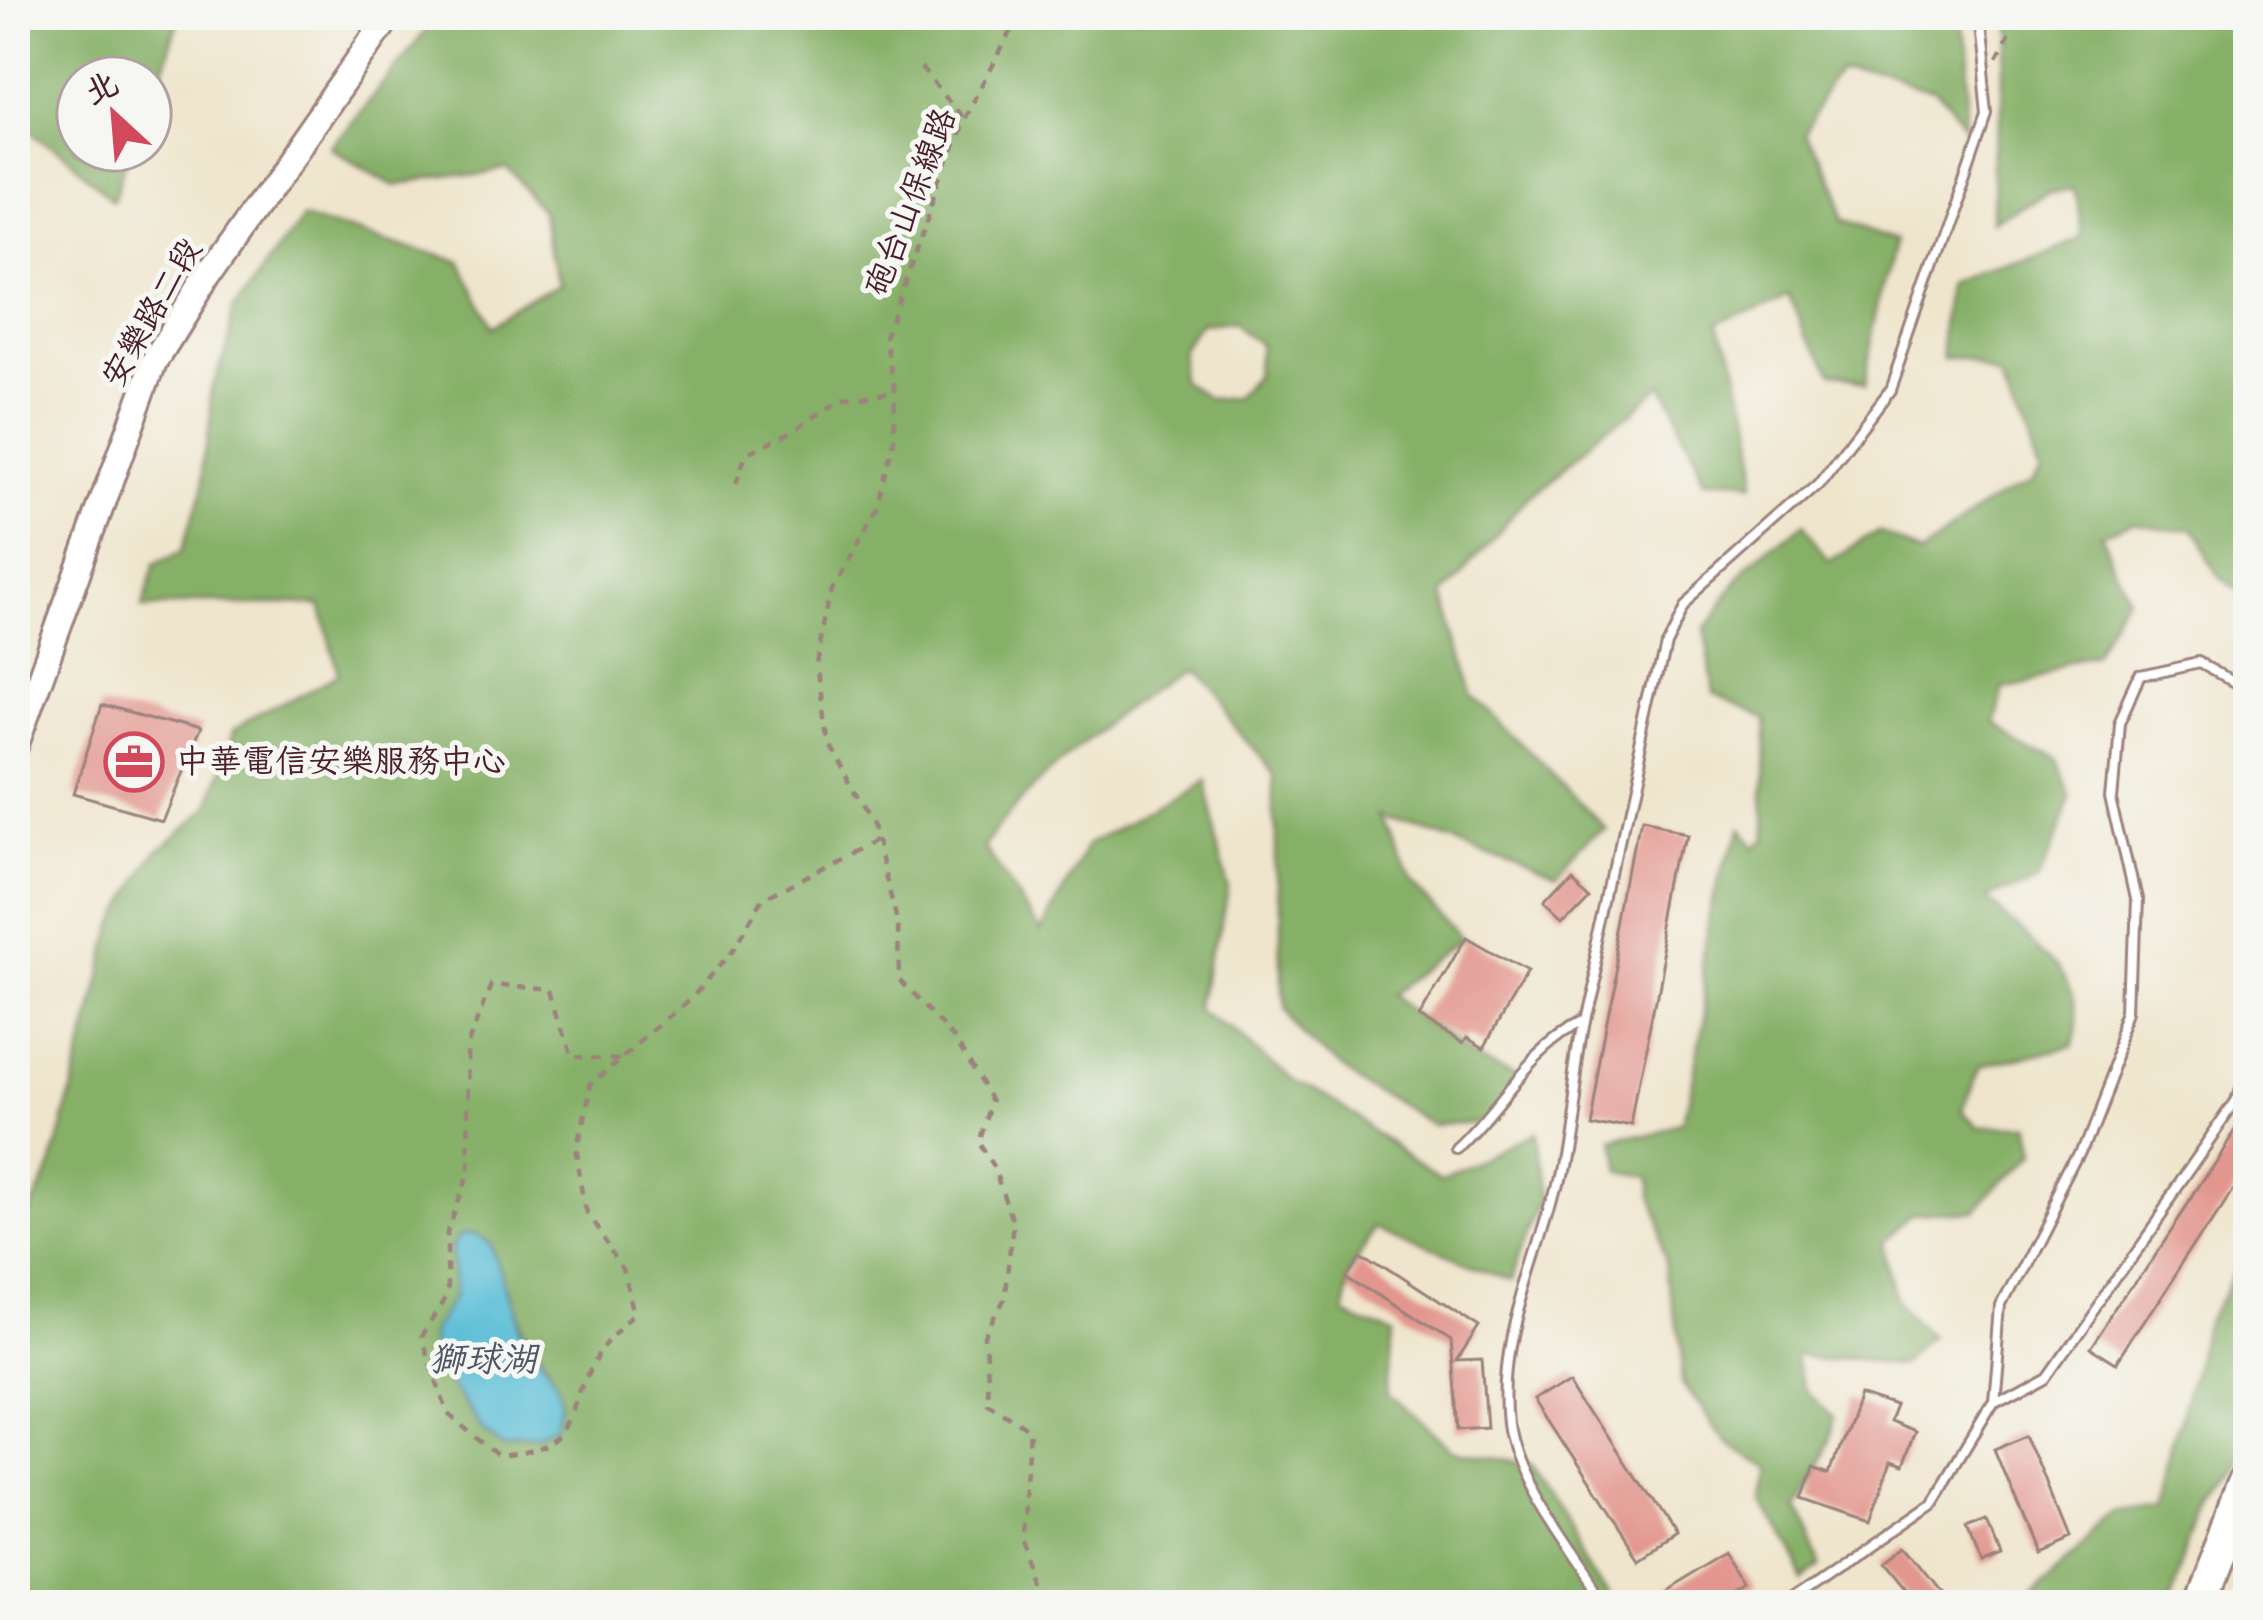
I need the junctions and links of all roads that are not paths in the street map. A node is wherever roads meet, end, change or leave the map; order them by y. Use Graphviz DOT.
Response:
graph roads {
  1 [pos="390,15"];
  2 [pos="1977,15"];
  3 [pos="2248,690"];
  4 [pos="15,747"];
  5 [pos="1581,1026"];
  6 [pos="2248,1064"];
  7 [pos="1456,1148"];
  8 [pos="1993,1402"];
  9 [pos="2248,1482"];
  10 [pos="1605,1605"];
  11 [pos="1784,1605"];
  12 [pos="2199,1605"];
  1 -- 4 [label="street, 安樂路二段"];
  2 -- 5 [label="lane"];
  3 -- 8 [label="lane"];
  5 -- 7 [label="lane"];
  5 -- 10 [label="lane"];
  6 -- 8 [label="lane"];
  8 -- 11 [label="lane"];
  9 -- 12 [label="highway"];
}
